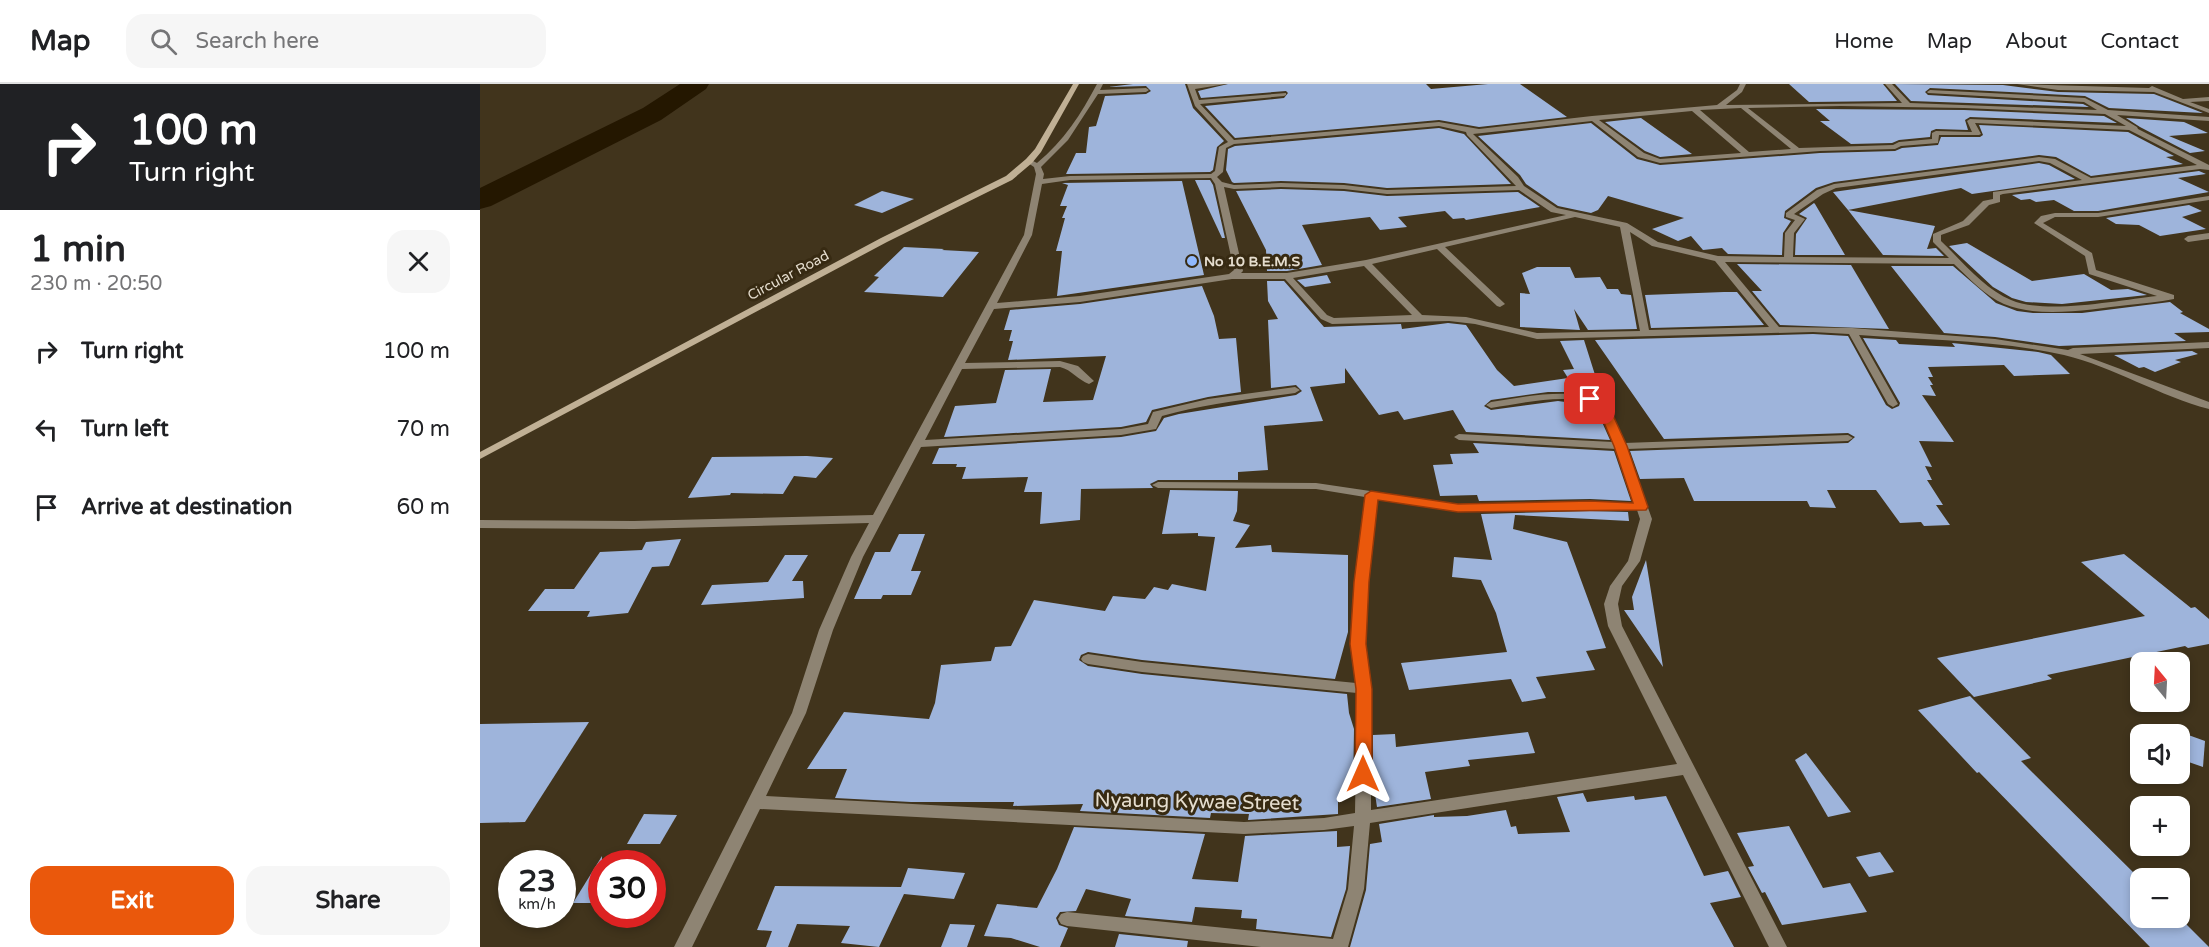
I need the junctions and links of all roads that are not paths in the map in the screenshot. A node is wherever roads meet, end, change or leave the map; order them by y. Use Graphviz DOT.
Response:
graph roads {
  1 [pos="1076,84"];
  2 [pos="1100,84"];
  3 [pos="1223,84"];
  4 [pos="1743,84"];
  5 [pos="1888,84"];
  6 [pos="2020,84"];
  7 [pos="2146,84"];
  8 [pos="1191,86"];
  9 [pos="1929,88"];
  10 [pos="1146,90"];
  11 [pos="2157,90"];
  12 [pos="1096,92"];
  13 [pos="1284,94"];
  14 [pos="2209,99"];
  15 [pos="2179,101"];
  16 [pos="1195,102"];
  17 [pos="1908,105"];
  18 [pos="1935,105"];
  19 [pos="1719,107"];
  20 [pos="1743,107"];
  21 [pos="1694,109"];
  22 [pos="2209,111"];
  23 [pos="2112,113"];
  24 [pos="1592,117"];
  25 [pos="2209,119"];
  26 [pos="2132,129"];
  27 [pos="1470,131"];
  28 [pos="1232,142"];
  29 [pos="1798,151"];
  30 [pos="1747,154"];
  31 [pos="1033,164"];
  32 [pos="2207,168"];
  33 [pos="1216,180"];
  34 [pos="2088,180"];
  35 [pos="1040,182"];
  36 [pos="1521,189"];
  37 [pos="2209,198"];
  38 [pos="1574,215"];
  39 [pos="1624,225"];
  40 [pos="2209,236"];
  41 [pos="2188,239"];
  42 [pos="1440,248"];
  43 [pos="1718,259"];
  44 [pos="1789,260"];
  45 [pos="1957,261"];
  46 [pos="1366,263"];
  47 [pos="1232,276"];
  48 [pos="1287,276"];
  49 [pos="1500,304"];
  50 [pos="992,306"];
  51 [pos="1419,317"];
  52 [pos="1776,330"];
  53 [pos="1852,331"];
  54 [pos="1645,333"];
  55 [pos="2209,345"];
  56 [pos="2063,352"];
  57 [pos="958,366"];
  58 [pos="1089,381"];
  59 [pos="1295,390"];
  60 [pos="1893,404"];
  61 [pos="1491,405"];
  62 [pos="2209,406"];
  63 [pos="1458,437"];
  64 [pos="1848,438"];
  65 [pos="917,444"];
  66 [pos="1620,446"];
  67 [pos="480,456"];
  68 [pos="1158,485"];
  69 [pos="1371,495"];
  70 [pos="1641,507"];
  71 [pos="877,519"];
  72 [pos="480,524"];
  73 [pos="1088,659"];
  74 [pos="1364,689"];
  75 [pos="1687,768"];
  76 [pos="754,802"];
  77 [pos="1363,816"];
  78 [pos="1067,919"];
  79 [pos="682,947"];
  80 [pos="1337,947"];
  81 [pos="1778,947"];
  1 -- 31 [label="main road, Circular Road"];
  2 -- 12 [label="street"];
  3 -- 8 [label="street"];
  4 -- 19 [label="street"];
  5 -- 17 [label="street"];
  6 -- 11 [label="street"];
  7 -- 11 [label="street"];
  8 -- 16 [label="street"];
  9 -- 18 [label="street"];
  9 -- 23 [label="street"];
  10 -- 12 [label="street"];
  11 -- 15 [label="street"];
  12 -- 31 [label="street"];
  13 -- 16 [label="street"];
  14 -- 15 [label="street"];
  15 -- 22 [label="street"];
  16 -- 28 [label="street"];
  17 -- 18 [label="street"];
  17 -- 20 [label="street"];
  18 -- 23 [label="street"];
  19 -- 20 [label="street"];
  19 -- 21 [label="street"];
  20 -- 29 [label="street"];
  21 -- 24 [label="street"];
  21 -- 30 [label="street"];
  23 -- 25 [label="street"];
  23 -- 26 [label="street"];
  24 -- 27 [label="street"];
  24 -- 30 [label="street"];
  26 -- 29 [label="street"];
  26 -- 32 [label="street"];
  27 -- 28 [label="street"];
  27 -- 36 [label="street"];
  28 -- 33 [label="street"];
  29 -- 30 [label="street"];
  31 -- 35 [label="street"];
  31 -- 67 [label="main road, Circular Road"];
  32 -- 34 [label="street"];
  33 -- 35 [label="street"];
  33 -- 36 [label="street"];
  33 -- 47 [label="street"];
  34 -- 44 [label="street"];
  34 -- 45 [label="street"];
  35 -- 50 [label="street"];
  36 -- 38 [label="street"];
  37 -- 45 [label="street"];
  38 -- 39 [label="street"];
  38 -- 42 [label="street"];
  39 -- 43 [label="street"];
  39 -- 54 [label="street"];
  40 -- 41 [label="street"];
  42 -- 46 [label="street"];
  42 -- 49 [label="street"];
  43 -- 44 [label="street"];
  43 -- 52 [label="street"];
  44 -- 45 [label="street"];
  46 -- 48 [label="street"];
  46 -- 51 [label="street"];
  47 -- 48 [label="street"];
  47 -- 50 [label="street"];
  48 -- 51 [label="street"];
  50 -- 57 [label="street"];
  51 -- 54 [label="street"];
  52 -- 53 [label="street"];
  52 -- 54 [label="street"];
  53 -- 56 [label="street"];
  53 -- 60 [label="street"];
  55 -- 56 [label="street"];
  56 -- 62 [label="street"];
  57 -- 58 [label="street"];
  57 -- 65 [label="street"];
  59 -- 65 [label="street"];
  61 -- 66 [label="street"];
  63 -- 66 [label="street"];
  64 -- 66 [label="street"];
  65 -- 71 [label="street"];
  66 -- 70 [label="street"];
  68 -- 69 [label="street"];
  69 -- 70 [label="street"];
  69 -- 74 [label="street"];
  70 -- 75 [label="street"];
  71 -- 72 [label="street"];
  71 -- 76 [label="street"];
  73 -- 74 [label="street"];
  74 -- 77 [label="street"];
  75 -- 77 [label="street, Nyaung Kywae Street"];
  75 -- 81 [label="street"];
  76 -- 77 [label="street, Nyaung Kywae Street"];
  76 -- 79 [label="street"];
  77 -- 80 [label="street"];
  78 -- 80 [label="street"];
}
